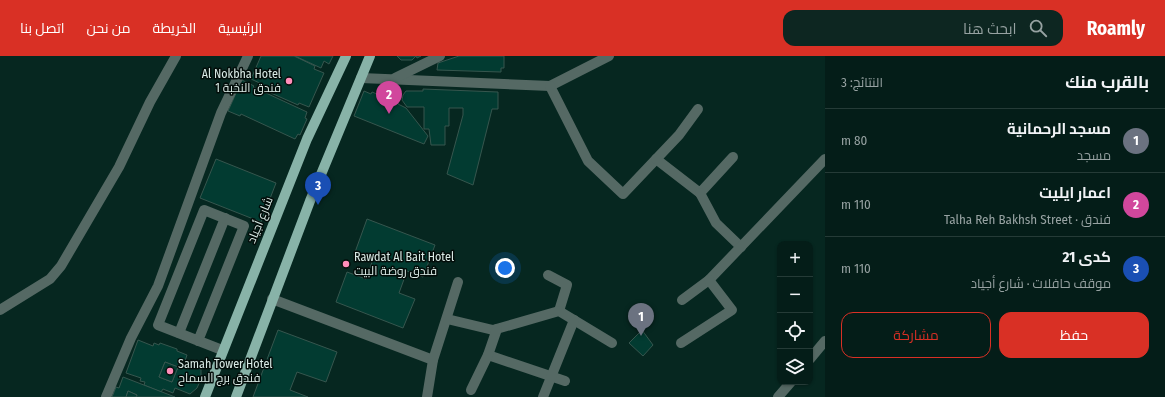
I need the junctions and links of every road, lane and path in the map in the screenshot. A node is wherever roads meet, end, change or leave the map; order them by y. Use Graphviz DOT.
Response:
graph roads {
  1 [pos="176,56"];
  2 [pos="248,56"];
  3 [pos="346,56"];
  4 [pos="370,56"];
  5 [pos="440,56"];
  6 [pos="609,56"];
  7 [pos="360,78"];
  8 [pos="394,79"];
  9 [pos="550,86"];
  10 [pos="698,109"];
  11 [pos="733,157"];
  12 [pos="656,159"];
  13 [pos="825,159"];
  14 [pos="700,193"];
  15 [pos="225,218"];
  16 [pos="741,247"];
  17 [pos="548,275"];
  18 [pos="709,280"];
  19 [pos="458,282"];
  20 [pos="272,299"];
  21 [pos="682,300"];
  22 [pos="0,310"];
  23 [pos="559,311"];
  24 [pos="447,319"];
  25 [pos="574,320"];
  26 [pos="497,329"];
  27 [pos="179,333"];
  28 [pos="198,341"];
  29 [pos="825,341"];
  30 [pos="612,343"];
  31 [pos="680,343"];
  32 [pos="222,350"];
  33 [pos="488,355"];
  34 [pos="813,355"];
  35 [pos="433,360"];
  36 [pos="551,377"];
  37 [pos="565,381"];
  38 [pos="788,385"];
  39 [pos="471,390"];
  40 [pos="106,397"];
  41 [pos="205,397"];
  42 [pos="236,397"];
  43 [pos="427,397"];
  44 [pos="543,397"];
  45 [pos="778,397"];
  1 -- 22 [label="street"];
  2 -- 40 [label="street"];
  3 -- 32 [label="main road, شارع أجياد"];
  4 -- 7 [label="main road"];
  5 -- 8 [label="street"];
  6 -- 9 [label="street"];
  7 -- 8 [label="street"];
  7 -- 20 [label="main road"];
  8 -- 9 [label="street"];
  9 -- 12 [label="street"];
  10 -- 12 [label="street"];
  11 -- 14 [label="street"];
  12 -- 14 [label="street"];
  13 -- 16 [label="street"];
  14 -- 16 [label="street"];
  15 -- 27 [label="street"];
  15 -- 27 [label="street"];
  15 -- 28 [label="street"];
  16 -- 18 [label="street"];
  17 -- 23 [label="street"];
  18 -- 21 [label="street"];
  18 -- 31 [label="street"];
  19 -- 24 [label="street"];
  20 -- 35 [label="street"];
  20 -- 42 [label="main road"];
  23 -- 25 [label="street"];
  23 -- 26 [label="street"];
  24 -- 26 [label="street"];
  24 -- 35 [label="street"];
  25 -- 30 [label="street"];
  25 -- 36 [label="street"];
  26 -- 33 [label="street"];
  27 -- 28 [label="street"];
  28 -- 32 [label="street"];
  29 -- 34 [label="street"];
  32 -- 41 [label="main road, شارع أجياد"];
  33 -- 36 [label="street"];
  33 -- 39 [label="street"];
  35 -- 43 [label="street"];
  36 -- 37 [label="street"];
  36 -- 44 [label="street"];
  38 -- 45 [label="street"];
}
